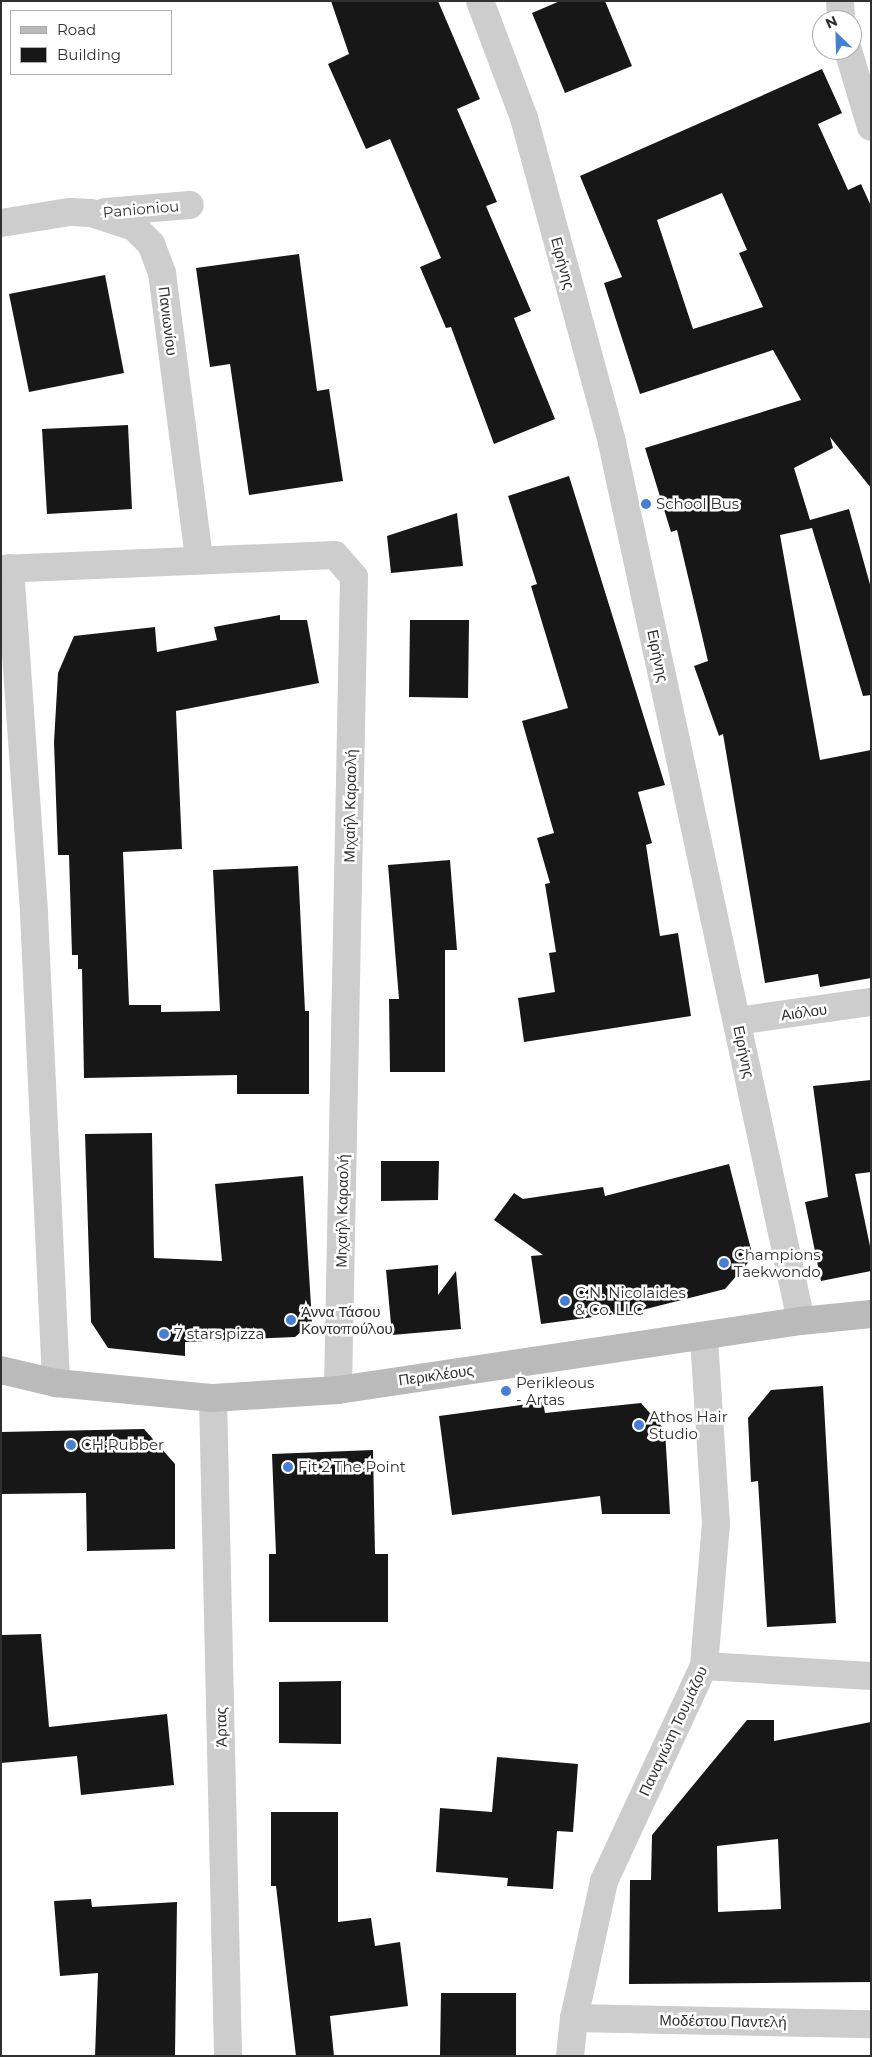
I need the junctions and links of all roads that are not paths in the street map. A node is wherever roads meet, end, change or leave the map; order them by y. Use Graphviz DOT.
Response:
graph roads {
  1 [pos="480,1"];
  2 [pos="851,60"];
  3 [pos="871,127"];
  4 [pos="190,205"];
  5 [pos="91,213"];
  6 [pos="1,223"];
  7 [pos="199,558"];
  8 [pos="6,568"];
  9 [pos="871,1002"];
  10 [pos="737,1021"];
  11 [pos="871,1314"];
  12 [pos="801,1321"];
  13 [pos="704,1336"];
  14 [pos="1,1370"];
  15 [pos="56,1383"];
  16 [pos="338,1390"];
  17 [pos="213,1398"];
  18 [pos="704,1666"];
  19 [pos="871,1676"];
  20 [pos="574,2018"];
  21 [pos="871,2024"];
  22 [pos="228,2056"];
  23 [pos="570,2056"];
  1 -- 10 [label="street, Ειρήνης"];
  2 -- 3 [label="street"];
  4 -- 5 [label="street, Panioniou"];
  5 -- 6 [label="street, Πανιωνίου"];
  5 -- 7 [label="street, Πανιωνίου"];
  7 -- 8 [label="street, Μιχαήλ Καραολή"];
  7 -- 16 [label="street, Μιχαήλ Καραολή"];
  8 -- 15 [label="street, Μιχαήλ Καραολή"];
  9 -- 10 [label="street, Αιόλου"];
  10 -- 12 [label="street, Ειρήνης"];
  11 -- 12 [label="main road, Περικλέους"];
  12 -- 13 [label="main road, Περικλέους"];
  13 -- 16 [label="main road, Περικλέους"];
  13 -- 18 [label="street, Παναγιώτη Τουμάζου"];
  14 -- 15 [label="main road, Περικλέους"];
  15 -- 17 [label="main road, Περικλέους"];
  16 -- 17 [label="main road, Περικλέους"];
  17 -- 22 [label="street, Άρτας"];
  18 -- 19 [label="street"];
  18 -- 20 [label="street, Παναγιώτη Τουμάζου"];
  20 -- 21 [label="street, Μοδέστου Παντελή"];
  20 -- 23 [label="street, Παναγιώτη Τουμάζου"];
}
